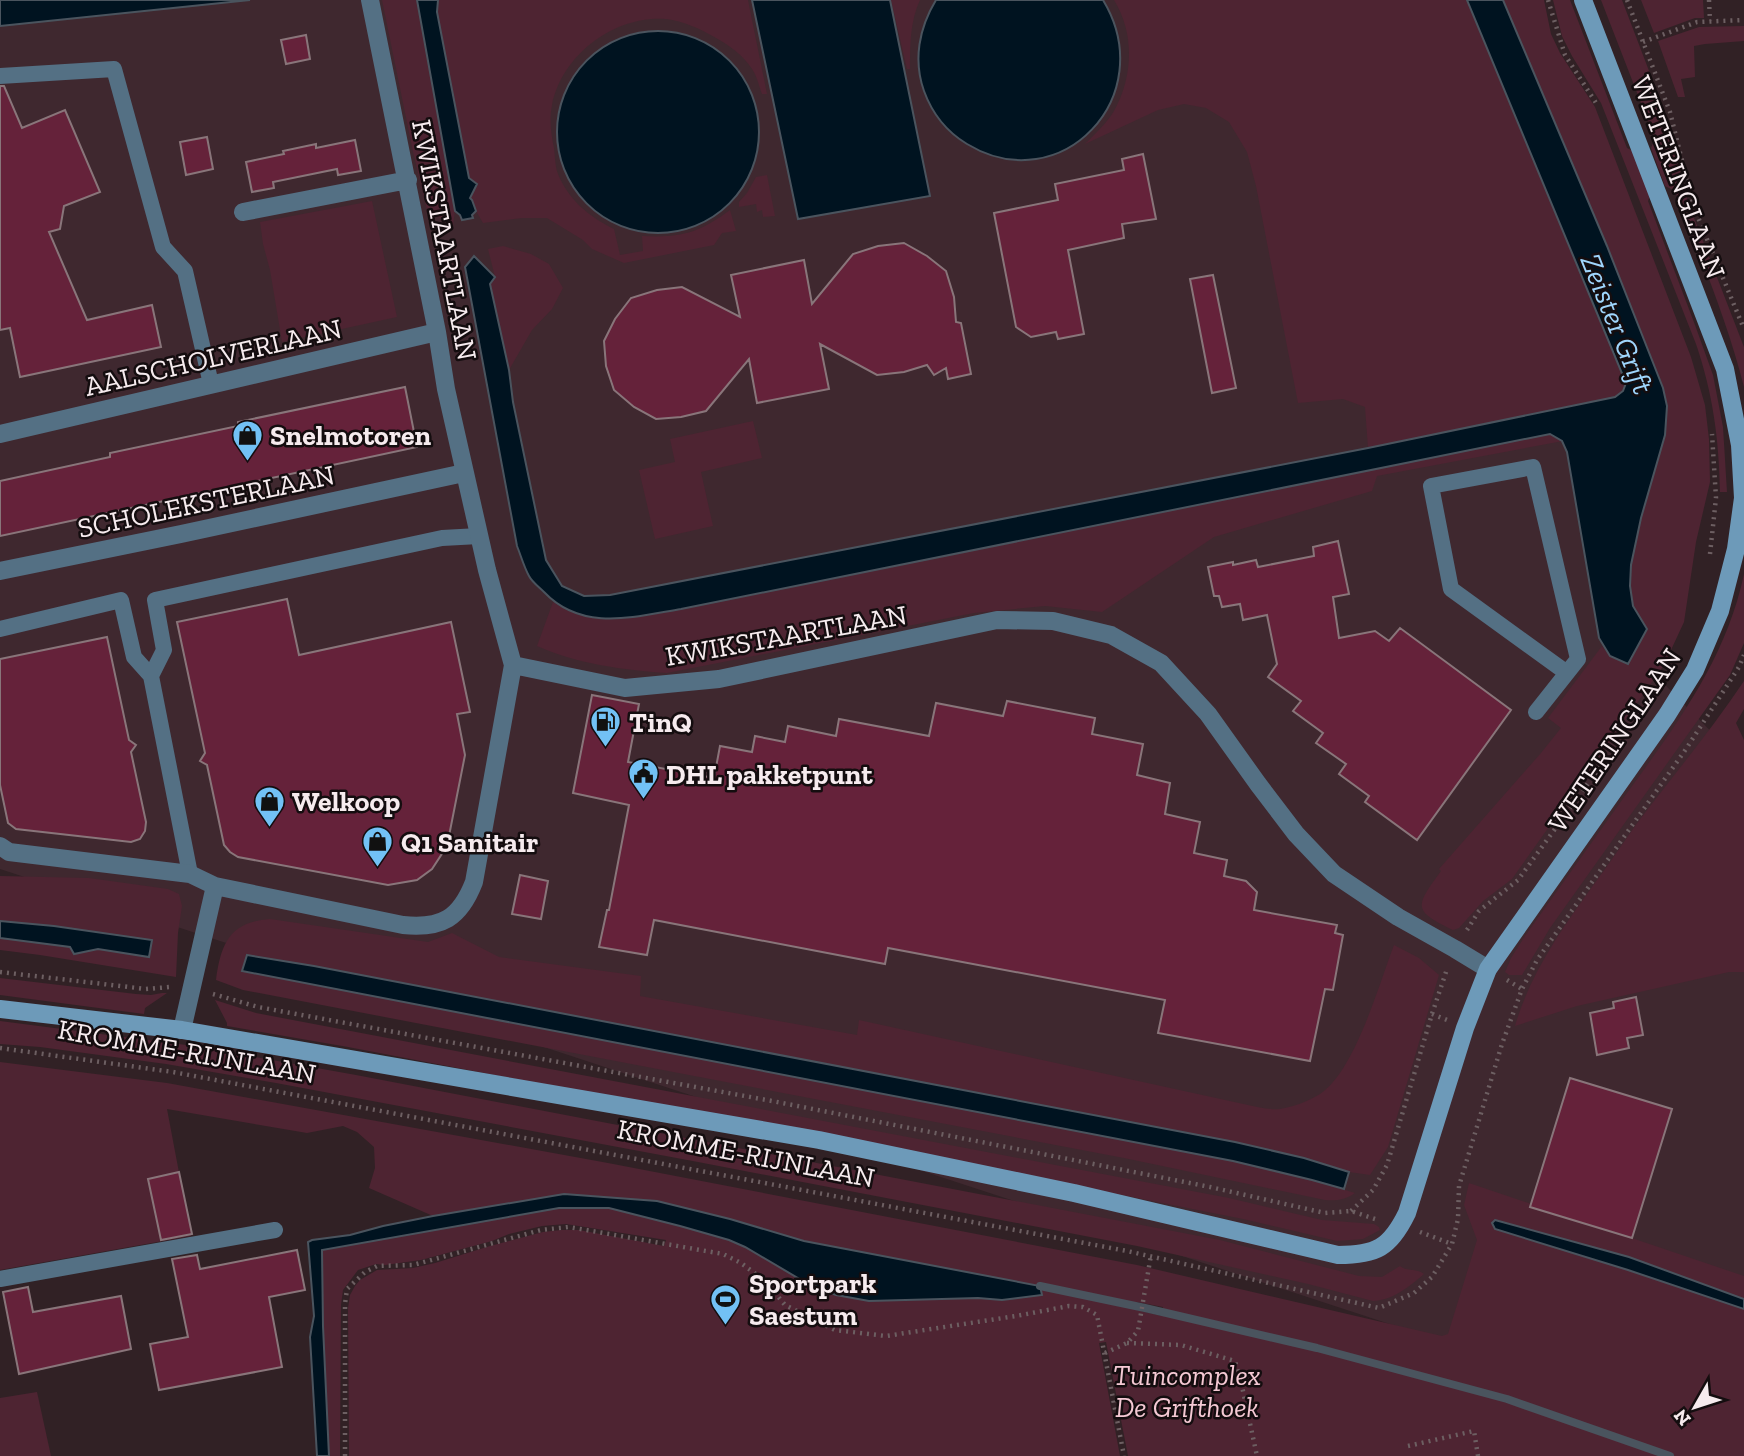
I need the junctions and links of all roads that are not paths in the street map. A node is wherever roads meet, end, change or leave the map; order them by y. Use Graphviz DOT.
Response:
graph roads {
  1 [pos="370,0"];
  2 [pos="1583,0"];
  3 [pos="0,76"];
  4 [pos="408,180"];
  5 [pos="243,212"];
  6 [pos="437,332"];
  7 [pos="211,384"];
  8 [pos="0,434"];
  9 [pos="464,473"];
  10 [pos="1743,498"];
  11 [pos="479,536"];
  12 [pos="0,571"];
  13 [pos="0,629"];
  14 [pos="513,666"];
  15 [pos="1567,673"];
  16 [pos="152,676"];
  17 [pos="1536,712"];
  18 [pos="0,846"];
  19 [pos="190,874"];
  20 [pos="215,886"];
  21 [pos="1488,970"];
  22 [pos="0,1009"];
  23 [pos="183,1030"];
  24 [pos="275,1230"];
  25 [pos="1386,1245"];
  26 [pos="0,1279"];
  1 -- 4 [label="street, KWIKSTAARTLAAN"];
  2 -- 10 [label="street, WETERINGLAAN"];
  3 -- 7 [label="lane"];
  4 -- 5 [label="street"];
  4 -- 6 [label="street, KWIKSTAARTLAAN"];
  6 -- 7 [label="street, AALSCHOLVERLAAN"];
  6 -- 9 [label="street, KWIKSTAARTLAAN"];
  7 -- 8 [label="street, AALSCHOLVERLAAN"];
  9 -- 11 [label="street, KWIKSTAARTLAAN"];
  9 -- 12 [label="street, SCHOLEKSTERLAAN"];
  10 -- 21 [label="street, WETERINGLAAN"];
  11 -- 14 [label="street, KWIKSTAARTLAAN"];
  11 -- 16 [label="lane"];
  13 -- 16 [label="lane"];
  14 -- 20 [label="street"];
  14 -- 21 [label="street, KWIKSTAARTLAAN"];
  15 -- 15 [label="lane"];
  15 -- 17 [label="lane"];
  16 -- 19 [label="lane"];
  18 -- 19 [label="street"];
  19 -- 20 [label="street"];
  20 -- 23 [label="street"];
  21 -- 25 [label="street, WETERINGLAAN"];
  22 -- 23 [label="street, KROMME-RIJNLAAN"];
  23 -- 25 [label="street, KROMME-RIJNLAAN"];
  24 -- 26 [label="lane"];
}
